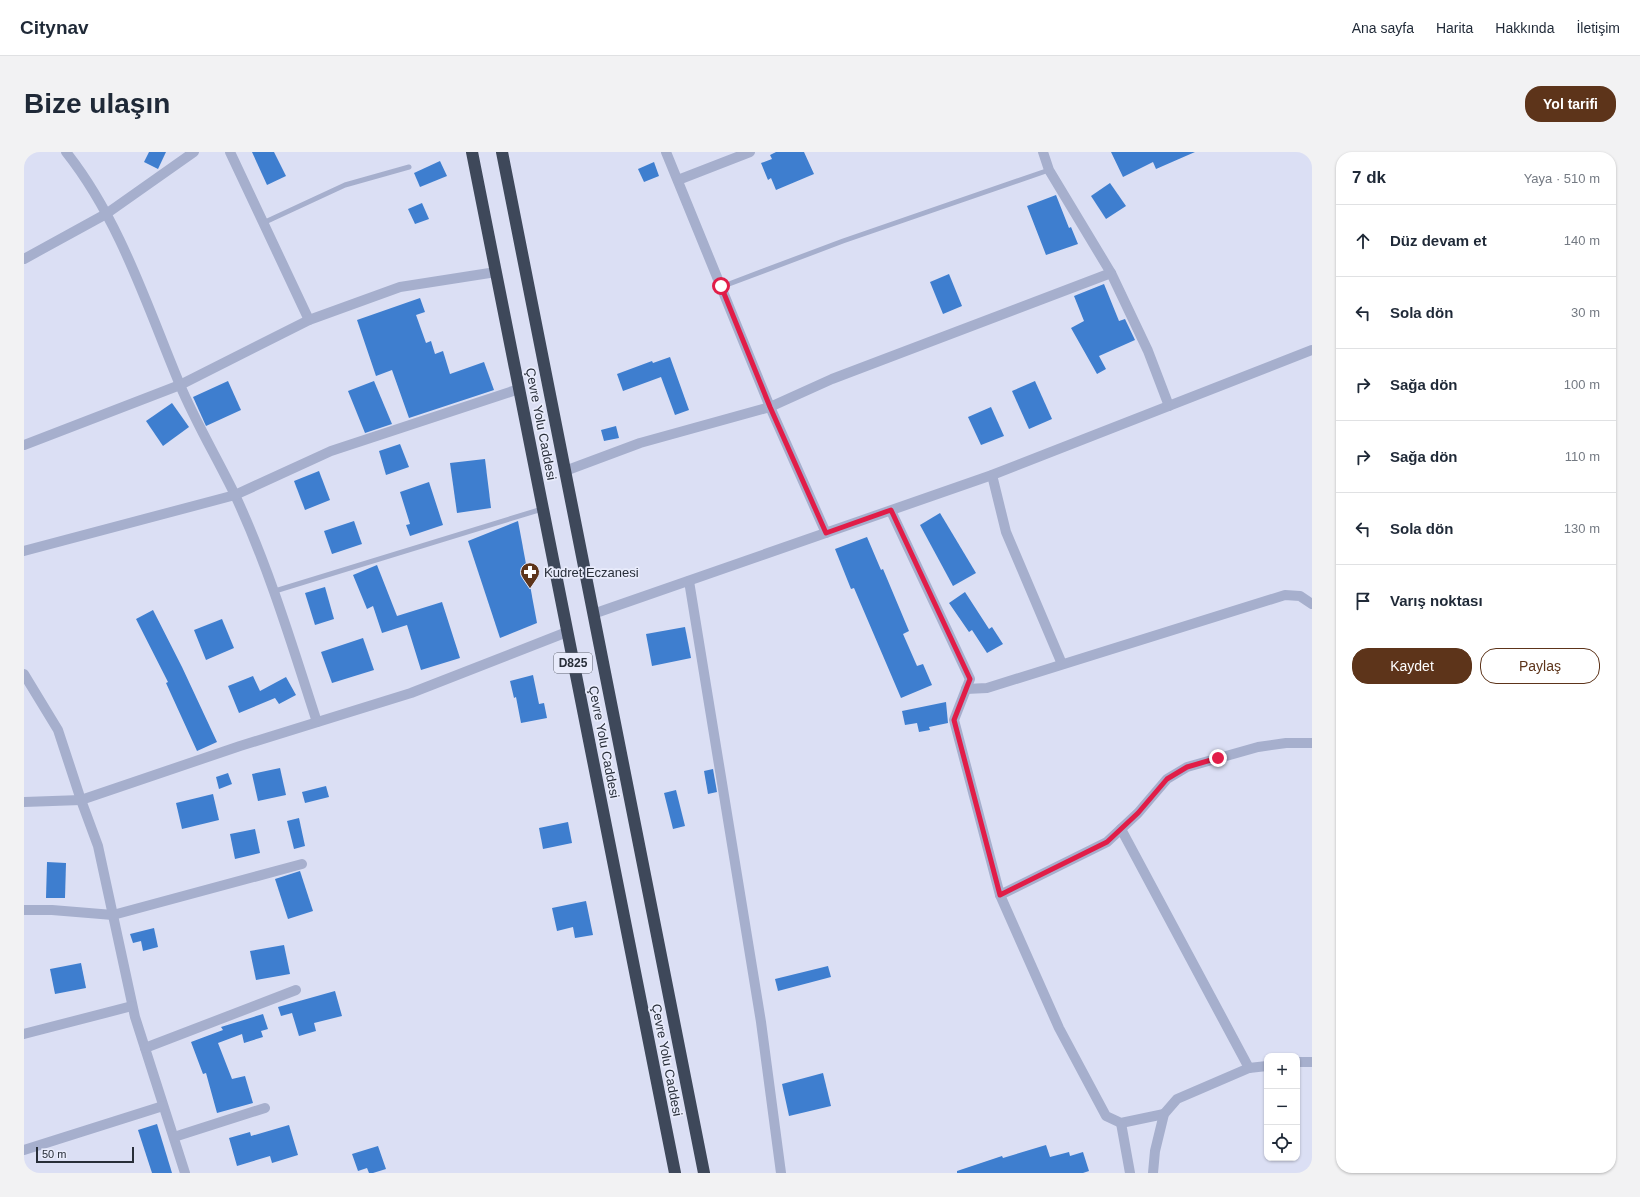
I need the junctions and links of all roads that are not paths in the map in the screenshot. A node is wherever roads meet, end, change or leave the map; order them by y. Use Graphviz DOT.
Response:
graph roads {
  1 [pos="66,152"];
  2 [pos="194,152"];
  3 [pos="230,152"];
  4 [pos="472,152"];
  5 [pos="502,152"];
  6 [pos="666,152"];
  7 [pos="750,152"];
  8 [pos="1043,152"];
  9 [pos="409,167"];
  10 [pos="1049,170"];
  11 [pos="678,180"];
  12 [pos="106,214"];
  13 [pos="264,223"];
  14 [pos="24,259"];
  15 [pos="496,272"];
  16 [pos="1111,273"];
  17 [pos="721,286"];
  18 [pos="309,320"];
  19 [pos="1312,350"];
  20 [pos="180,385"];
  21 [pos="519,389"];
  22 [pos="1169,406"];
  23 [pos="770,407"];
  24 [pos="24,445"];
  25 [pos="565,471"];
  26 [pos="992,475"];
  27 [pos="235,495"];
  28 [pos="543,509"];
  29 [pos="891,510"];
  30 [pos="826,533"];
  31 [pos="24,551"];
  32 [pos="689,581"];
  33 [pos="275,591"];
  34 [pos="1312,604"];
  35 [pos="593,614"];
  36 [pos="567,632"];
  37 [pos="1062,664"];
  38 [pos="24,674"];
  39 [pos="966,689"];
  40 [pos="317,722"];
  41 [pos="1312,743"];
  42 [pos="81,800"];
  43 [pos="24,802"];
  44 [pos="1121,829"];
  45 [pos="302,864"];
  46 [pos="1000,895"];
  47 [pos="24,910"];
  48 [pos="113,915"];
  49 [pos="296,990"];
  50 [pos="132,1006"];
  51 [pos="24,1034"];
  52 [pos="145,1048"];
  53 [pos="1300,1062"];
  54 [pos="1312,1062"];
  55 [pos="1264,1066"];
  56 [pos="1249,1068"];
  57 [pos="163,1106"];
  58 [pos="265,1108"];
  59 [pos="1164,1114"];
  60 [pos="1121,1123"];
  61 [pos="174,1137"];
  62 [pos="24,1150"];
  63 [pos="185,1173"];
  64 [pos="675,1173"];
  65 [pos="704,1173"];
  66 [pos="781,1173"];
  67 [pos="1130,1173"];
  68 [pos="1153,1173"];
  1 -- 12 [label="street"];
  2 -- 12 [label="street"];
  3 -- 13 [label="street"];
  4 -- 15 [label="highway, Çevre Yolu Caddesi / D825"];
  5 -- 25 [label="highway, Çevre Yolu Caddesi / D825"];
  6 -- 11 [label="street"];
  7 -- 11 [label="street"];
  8 -- 10 [label="street"];
  9 -- 13 [label="lane"];
  10 -- 16 [label="street"];
  10 -- 17 [label="lane"];
  11 -- 17 [label="street"];
  12 -- 14 [label="street"];
  12 -- 20 [label="street"];
  13 -- 18 [label="street"];
  15 -- 18 [label="street"];
  15 -- 21 [label="highway, Çevre Yolu Caddesi / D825"];
  16 -- 22 [label="street"];
  16 -- 23 [label="street"];
  17 -- 23 [label="street"];
  18 -- 20 [label="street"];
  19 -- 22 [label="street"];
  20 -- 24 [label="street"];
  20 -- 27 [label="street"];
  21 -- 27 [label="street"];
  21 -- 28 [label="highway, Çevre Yolu Caddesi / D825"];
  22 -- 26 [label="street"];
  23 -- 25 [label="street"];
  23 -- 30 [label="street"];
  25 -- 35 [label="highway, Çevre Yolu Caddesi / D825"];
  26 -- 29 [label="street"];
  26 -- 37 [label="street"];
  27 -- 31 [label="street"];
  27 -- 33 [label="street"];
  28 -- 33 [label="lane"];
  28 -- 36 [label="highway, Çevre Yolu Caddesi / D825"];
  29 -- 30 [label="street"];
  29 -- 39 [label="street"];
  30 -- 32 [label="street"];
  32 -- 35 [label="street"];
  32 -- 66 [label="street"];
  33 -- 40 [label="street"];
  34 -- 37 [label="street"];
  35 -- 65 [label="highway, Çevre Yolu Caddesi / D825"];
  36 -- 40 [label="street"];
  36 -- 64 [label="highway, Çevre Yolu Caddesi / D825"];
  37 -- 39 [label="street"];
  38 -- 42 [label="street"];
  39 -- 46 [label="street"];
  40 -- 42 [label="street"];
  41 -- 44 [label="street"];
  42 -- 43 [label="street"];
  42 -- 48 [label="street"];
  44 -- 46 [label="street"];
  44 -- 56 [label="street"];
  45 -- 48 [label="street"];
  46 -- 60 [label="street"];
  47 -- 48 [label="street"];
  48 -- 50 [label="street"];
  49 -- 52 [label="street"];
  50 -- 51 [label="street"];
  50 -- 52 [label="street"];
  52 -- 57 [label="street"];
  53 -- 54 [label="street"];
  55 -- 56 [label="street"];
  56 -- 59 [label="street"];
  57 -- 61 [label="street"];
  57 -- 62 [label="street"];
  58 -- 61 [label="street"];
  59 -- 60 [label="street"];
  59 -- 68 [label="street"];
  60 -- 67 [label="street"];
  61 -- 63 [label="street"];
}
